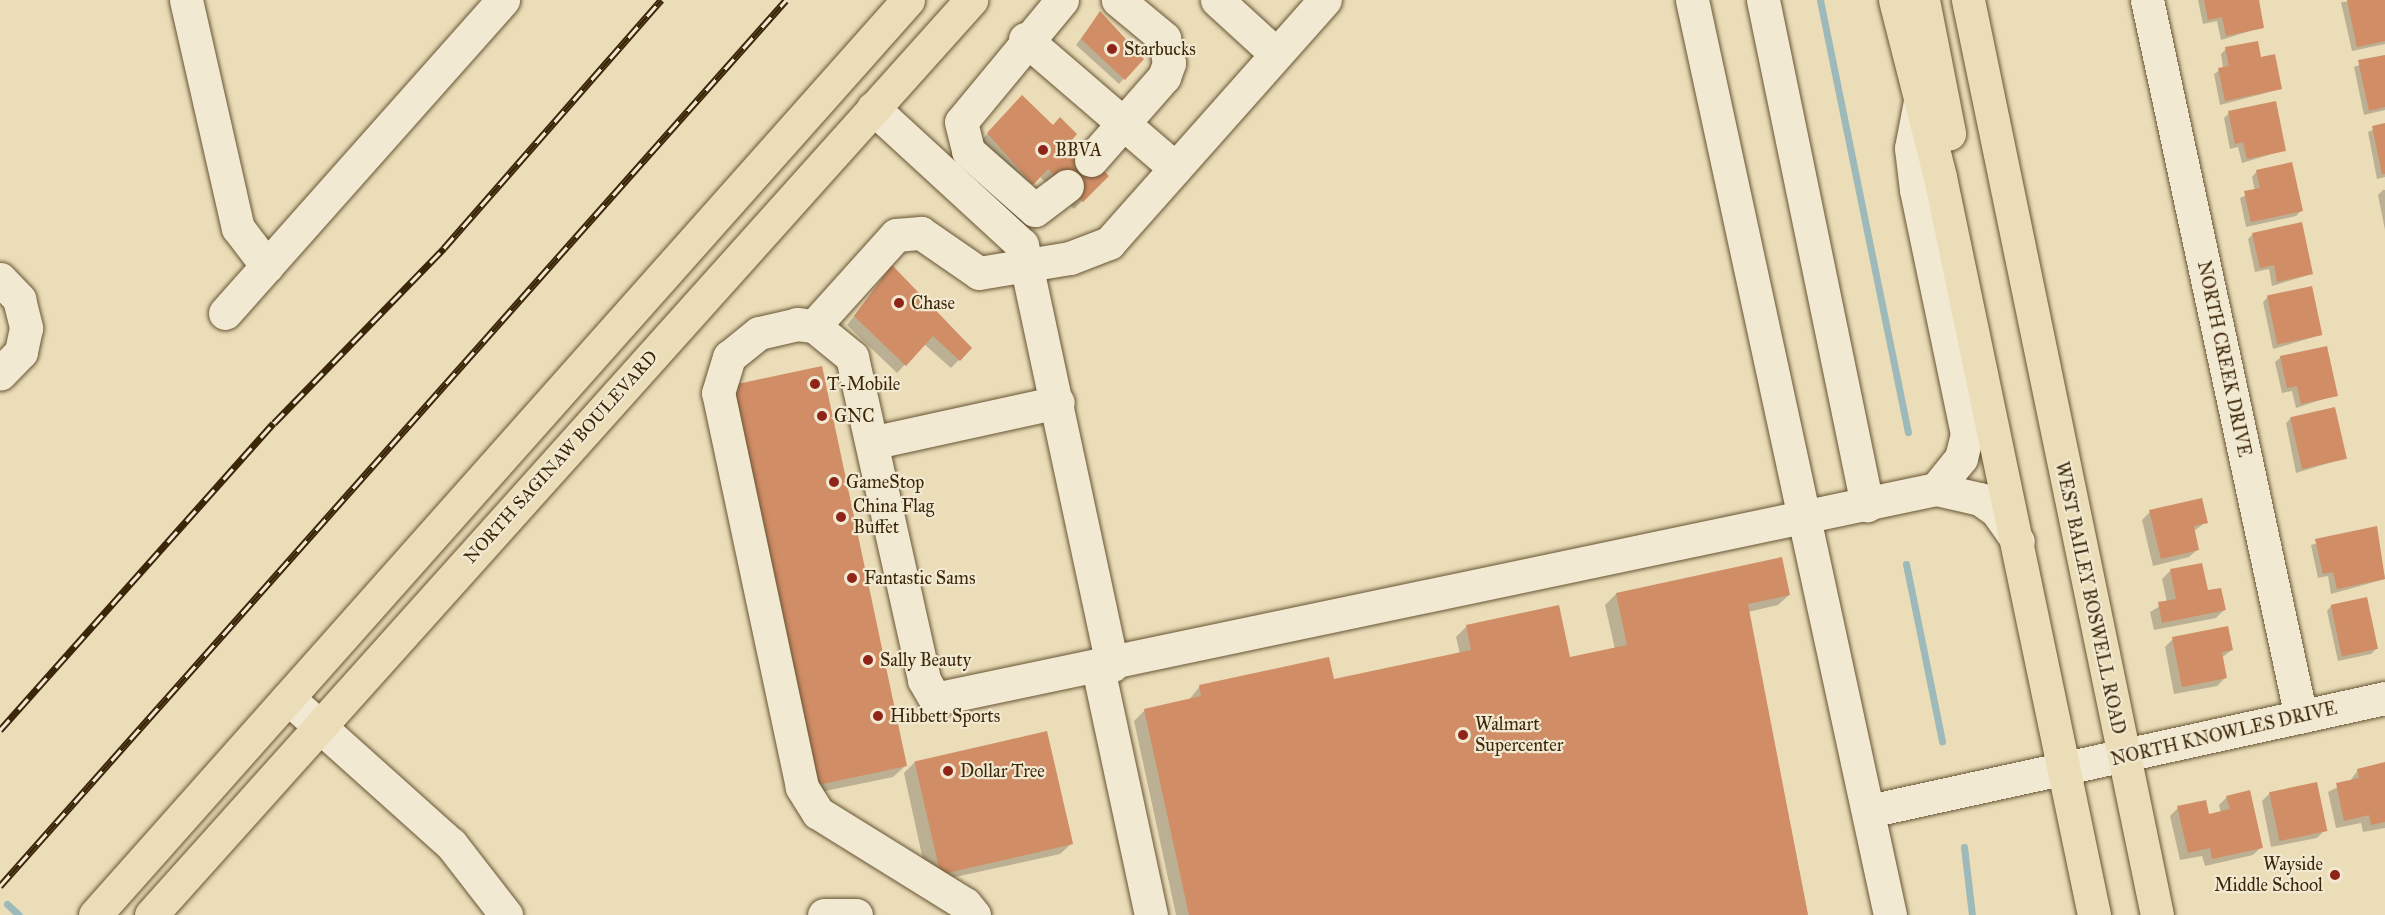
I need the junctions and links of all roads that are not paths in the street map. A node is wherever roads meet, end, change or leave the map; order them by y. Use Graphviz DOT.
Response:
graph roads {
  1 [pos="186,0"];
  2 [pos="503,0"];
  3 [pos="908,0"];
  4 [pos="971,0"];
  5 [pos="1062,0"];
  6 [pos="1118,0"];
  7 [pos="1217,0"];
  8 [pos="1325,0"];
  9 [pos="1692,0"];
  10 [pos="1763,0"];
  11 [pos="1895,0"];
  12 [pos="1923,0"];
  13 [pos="1950,0"];
  14 [pos="1968,0"];
  15 [pos="2147,0"];
  16 [pos="1025,39"];
  17 [pos="1276,54"];
  18 [pos="1920,101"];
  19 [pos="873,108"];
  20 [pos="1124,127"];
  21 [pos="1091,160"];
  22 [pos="1175,168"];
  23 [pos="1066,186"];
  24 [pos="267,266"];
  25 [pos="1030,267"];
  26 [pos="0,279"];
  27 [pos="2024,281"];
  28 [pos="1965,296"];
  29 [pos="225,313"];
  30 [pos="814,326"];
  31 [pos="0,374"];
  32 [pos="1058,402"];
  33 [pos="875,442"];
  34 [pos="1936,489"];
  35 [pos="1867,505"];
  36 [pos="1807,520"];
  37 [pos="2018,542"];
  38 [pos="1105,666"];
  39 [pos="288,698"];
  40 [pos="2385,698"];
  41 [pos="2301,717"];
  42 [pos="320,727"];
  43 [pos="2124,756"];
  44 [pos="2064,770"];
  45 [pos="1869,811"];
  46 [pos="95,915"];
  47 [pos="152,915"];
  48 [pos="506,915"];
  49 [pos="824,915"];
  50 [pos="856,915"];
  51 [pos="974,915"];
  52 [pos="1151,915"];
  53 [pos="1890,915"];
  54 [pos="2094,915"];
  55 [pos="2157,915"];
  1 -- 24 [label="street"];
  2 -- 24 [label="street"];
  3 -- 39 [label="main road"];
  4 -- 19 [label="main road, NORTH SAGINAW BOULEVARD"];
  5 -- 16 [label="street"];
  6 -- 20 [label="street"];
  7 -- 17 [label="street"];
  8 -- 17 [label="street"];
  9 -- 36 [label="street"];
  10 -- 35 [label="street"];
  11 -- 18 [label="main road"];
  12 -- 28 [label="main road"];
  13 -- 27 [label="main road, WEST BAILEY BOSWELL ROAD"];
  14 -- 27 [label="main road, WEST BAILEY BOSWELL ROAD"];
  15 -- 41 [label="street, NORTH CREEK DRIVE"];
  16 -- 20 [label="street"];
  16 -- 23 [label="street"];
  17 -- 22 [label="street"];
  18 -- 28 [label="main road"];
  18 -- 34 [label="street"];
  19 -- 25 [label="street"];
  19 -- 42 [label="main road, NORTH SAGINAW BOULEVARD"];
  20 -- 21 [label="street"];
  20 -- 22 [label="street"];
  22 -- 25 [label="street"];
  24 -- 29 [label="street"];
  25 -- 30 [label="street"];
  25 -- 32 [label="street"];
  26 -- 31 [label="street"];
  27 -- 43 [label="main road, WEST BAILEY BOSWELL ROAD"];
  28 -- 37 [label="main road"];
  30 -- 33 [label="street"];
  30 -- 51 [label="street"];
  32 -- 33 [label="street"];
  32 -- 38 [label="street"];
  33 -- 38 [label="street"];
  34 -- 35 [label="street"];
  34 -- 37 [label="street"];
  35 -- 36 [label="street"];
  36 -- 38 [label="street"];
  36 -- 45 [label="street"];
  37 -- 44 [label="main road"];
  38 -- 52 [label="street"];
  39 -- 42 [label="street"];
  39 -- 46 [label="main road"];
  40 -- 41 [label="street, NORTH KNOWLES DRIVE"];
  41 -- 43 [label="street, NORTH KNOWLES DRIVE"];
  42 -- 47 [label="main road, NORTH SAGINAW BOULEVARD"];
  42 -- 48 [label="street"];
  43 -- 44 [label="street, NORTH KNOWLES DRIVE"];
  43 -- 55 [label="main road, WEST BAILEY BOSWELL ROAD"];
  44 -- 45 [label="street, NORTH KNOWLES DRIVE"];
  44 -- 54 [label="main road"];
  45 -- 53 [label="street"];
  49 -- 50 [label="street"];
}
